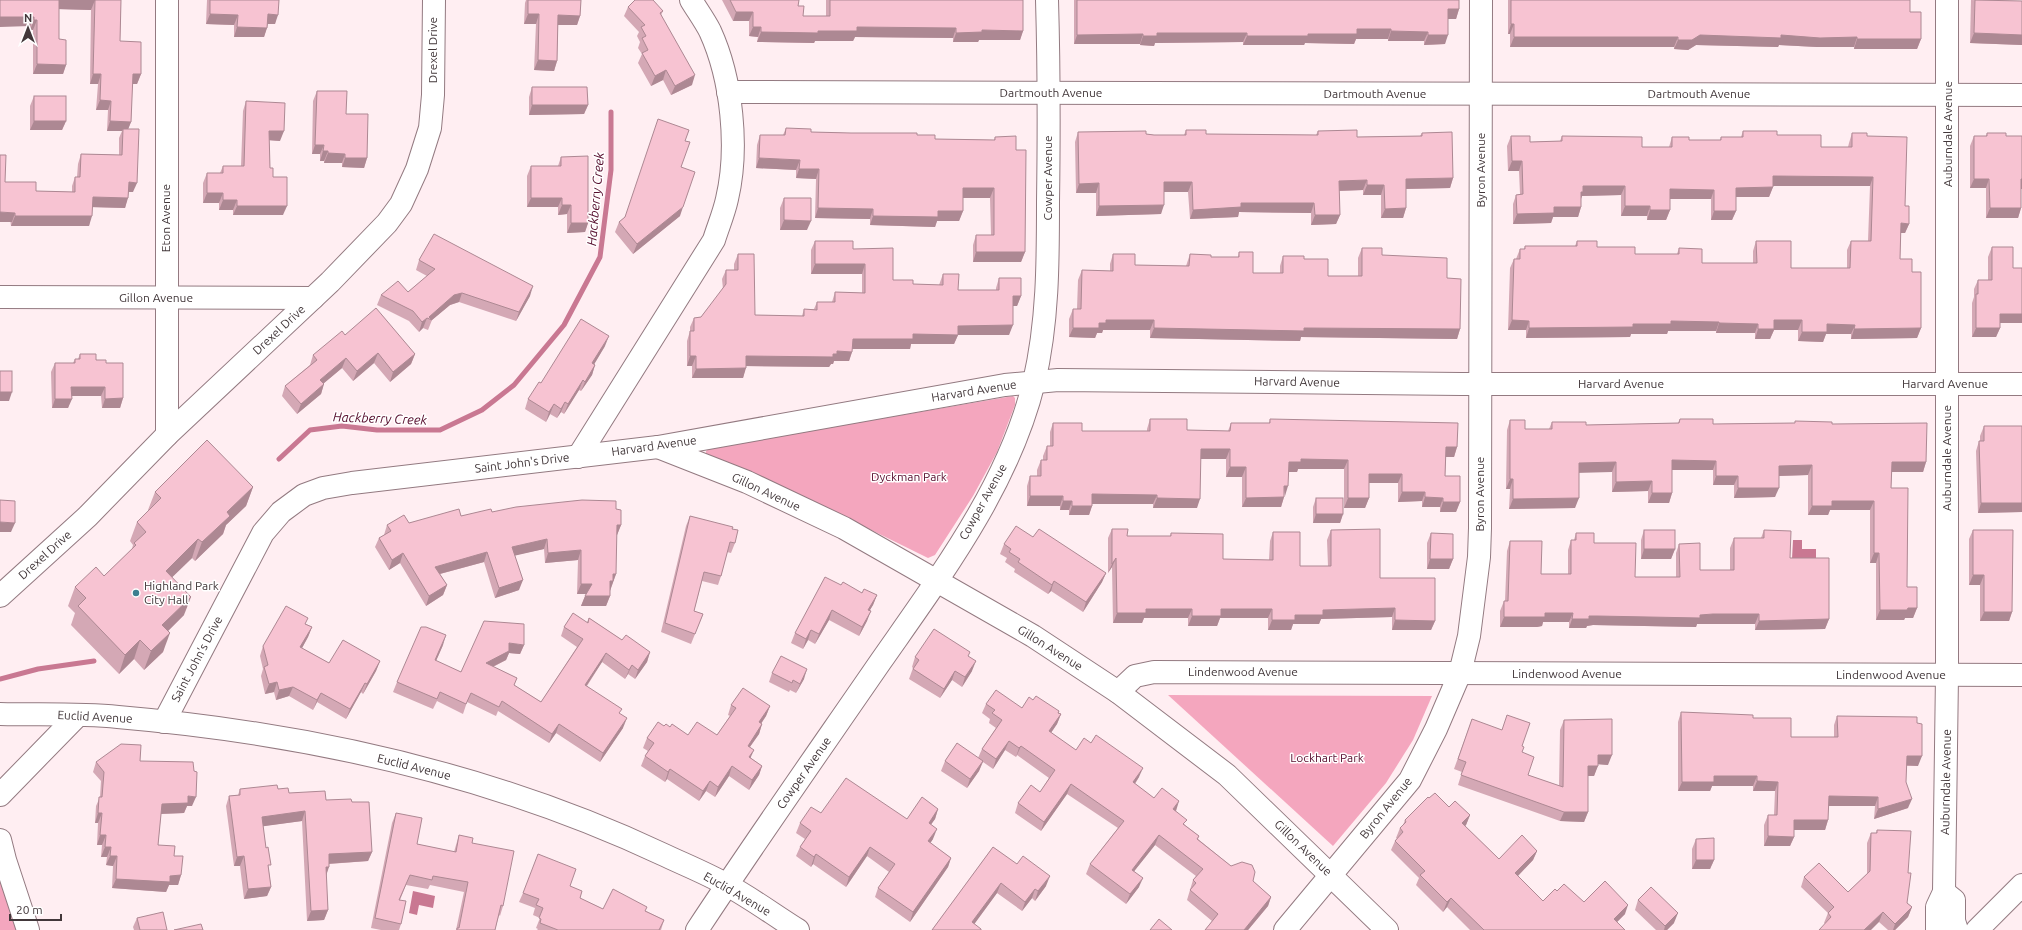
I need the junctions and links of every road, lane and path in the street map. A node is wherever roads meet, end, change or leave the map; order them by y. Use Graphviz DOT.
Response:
graph roads {
  1 [pos="167,0"];
  2 [pos="434,0"];
  3 [pos="691,0"];
  4 [pos="1047,0"];
  5 [pos="1481,0"];
  6 [pos="1947,0"];
  7 [pos="728,92"];
  8 [pos="1049,93"];
  9 [pos="1481,94"];
  10 [pos="1948,95"];
  11 [pos="2022,95"];
  12 [pos="0,297"];
  13 [pos="166,298"];
  14 [pos="313,298"];
  15 [pos="1034,382"];
  16 [pos="1480,384"];
  17 [pos="1948,384"];
  18 [pos="2022,384"];
  19 [pos="167,435"];
  20 [pos="658,447"];
  21 [pos="578,457"];
  22 [pos="936,580"];
  23 [pos="0,596"];
  24 [pos="1460,673"];
  25 [pos="1947,675"];
  26 [pos="2022,675"];
  27 [pos="1118,692"];
  28 [pos="0,714"];
  29 [pos="78,715"];
  30 [pos="164,722"];
  31 [pos="0,795"];
  32 [pos="0,840"];
  33 [pos="1331,875"];
  34 [pos="2022,884"];
  35 [pos="727,885"];
  36 [pos="1944,892"];
  37 [pos="28,930"];
  38 [pos="697,930"];
  39 [pos="798,930"];
  40 [pos="1285,930"];
  41 [pos="1387,930"];
  42 [pos="1937,930"];
  43 [pos="1957,930"];
  44 [pos="1977,930"];
  1 -- 13 [label="street, Eton Avenue"];
  2 -- 14 [label="street, Drexel Drive"];
  3 -- 7 [label="street, Saint John's Drive"];
  4 -- 8 [label="street, Cowper Avenue"];
  5 -- 9 [label="street, Byron Avenue"];
  6 -- 10 [label="street, Auburndale Avenue"];
  7 -- 8 [label="street, Dartmouth Avenue"];
  7 -- 21 [label="street, Saint John's Drive"];
  8 -- 9 [label="street, Dartmouth Avenue"];
  8 -- 15 [label="street, Cowper Avenue"];
  9 -- 10 [label="street, Dartmouth Avenue"];
  9 -- 16 [label="street, Byron Avenue"];
  10 -- 11 [label="street, Dartmouth Avenue"];
  10 -- 17 [label="street, Auburndale Avenue"];
  12 -- 13 [label="street, Gillon Avenue"];
  13 -- 14 [label="street, Gillon Avenue"];
  13 -- 19 [label="street, Eton Avenue"];
  14 -- 19 [label="street, Drexel Drive"];
  15 -- 16 [label="street, Harvard Avenue"];
  15 -- 20 [label="street, Harvard Avenue"];
  15 -- 22 [label="street, Cowper Avenue"];
  16 -- 17 [label="street, Harvard Avenue"];
  16 -- 24 [label="street, Byron Avenue"];
  17 -- 18 [label="street, Harvard Avenue"];
  17 -- 25 [label="street, Auburndale Avenue"];
  19 -- 23 [label="street, Drexel Drive"];
  20 -- 21 [label="street, Harvard Avenue"];
  20 -- 22 [label="street, Gillon Avenue"];
  21 -- 30 [label="street, Saint John's Drive"];
  22 -- 27 [label="street, Gillon Avenue"];
  22 -- 35 [label="street, Cowper Avenue"];
  24 -- 25 [label="street, Lindenwood Avenue"];
  24 -- 27 [label="street, Lindenwood Avenue"];
  24 -- 33 [label="street, Byron Avenue"];
  25 -- 26 [label="street, Lindenwood Avenue"];
  25 -- 36 [label="street, Auburndale Avenue"];
  27 -- 33 [label="street, Gillon Avenue"];
  28 -- 29 [label="street, Euclid Avenue"];
  29 -- 30 [label="street, Euclid Avenue"];
  29 -- 31 [label="street"];
  30 -- 35 [label="street, Euclid Avenue"];
  32 -- 37 [label="street"];
  33 -- 40 [label="street, Byron Avenue"];
  33 -- 41 [label="street, Gillon Avenue"];
  34 -- 44 [label="street"];
  35 -- 38 [label="street, Cowper Avenue"];
  35 -- 39 [label="street, Euclid Avenue"];
  36 -- 42 [label="street, Auburndale Avenue"];
  36 -- 43 [label="street"];
}
